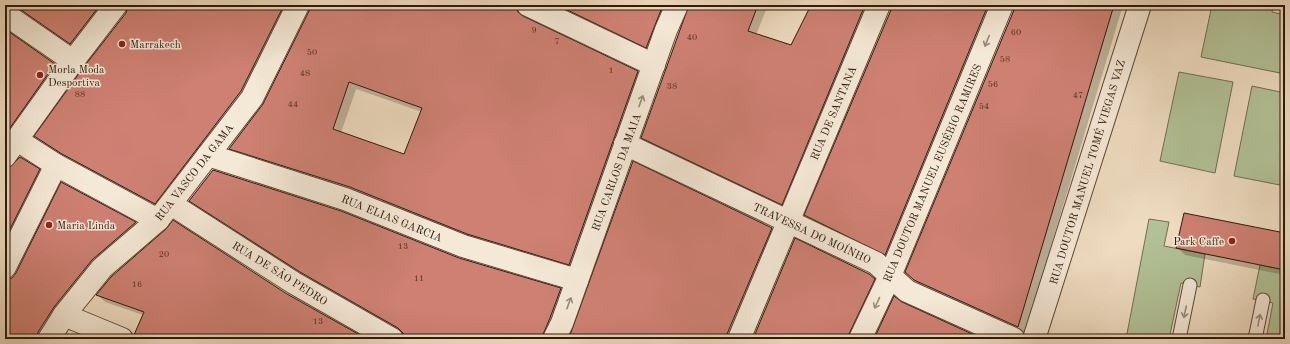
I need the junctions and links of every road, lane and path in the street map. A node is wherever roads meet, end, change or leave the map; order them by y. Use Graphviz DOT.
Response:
graph roads {
  1 [pos="116,5"];
  2 [pos="298,5"];
  3 [pos="528,5"];
  4 [pos="677,5"];
  5 [pos="879,5"];
  6 [pos="1002,5"];
  7 [pos="1140,5"];
  8 [pos="5,14"];
  9 [pos="73,61"];
  10 [pos="654,65"];
  11 [pos="625,144"];
  12 [pos="11,148"];
  13 [pos="208,155"];
  14 [pos="56,165"];
  15 [pos="164,212"];
  16 [pos="788,222"];
  17 [pos="5,267"];
  18 [pos="890,276"];
  19 [pos="577,280"];
  20 [pos="1190,285"];
  21 [pos="1263,300"];
  22 [pos="64,315"];
  23 [pos="49,339"];
  24 [pos="122,339"];
  25 [pos="392,339"];
  26 [pos="554,339"];
  27 [pos="739,339"];
  28 [pos="860,339"];
  29 [pos="1014,339"];
  30 [pos="1034,339"];
  31 [pos="1179,339"];
  32 [pos="1255,339"];
  1 -- 9 [label="street"];
  2 -- 13 [label="street, RUA VASCO DA GAMA"];
  3 -- 10 [label="street"];
  4 -- 10 [label="street, RUA CARLOS DA MAIA"];
  5 -- 16 [label="street, RUA DE SANTANA"];
  6 -- 18 [label="street, RUA DOUTOR MANUEL EUSÉBIO RAMIRES, one-way"];
  7 -- 30 [label="street, RUA DOUTOR MANUEL TOMÉ VIEGAS VAZ"];
  8 -- 9 [label="street"];
  9 -- 12 [label="street"];
  11 -- 10 [label="street, RUA CARLOS DA MAIA, one-way"];
  11 -- 16 [label="street, TRAVESSA DO MOÍNHO"];
  11 -- 19 [label="street, RUA CARLOS DA MAIA"];
  12 -- 14 [label="street, RUA DE SÃO PEDRO"];
  13 -- 15 [label="street, RUA VASCO DA GAMA"];
  13 -- 19 [label="street, RUA ELIAS GARCIA"];
  14 -- 15 [label="street, RUA DE SÃO PEDRO"];
  14 -- 17 [label="street"];
  15 -- 22 [label="street, RUA VASCO DA GAMA"];
  15 -- 25 [label="street, RUA DE SÃO PEDRO"];
  16 -- 18 [label="street, TRAVESSA DO MOÍNHO"];
  16 -- 27 [label="street, RUA DE SANTANA"];
  18 -- 28 [label="street, RUA DOUTOR MANUEL EUSÉBIO RAMIRES, one-way"];
  18 -- 29 [label="street, TRAVESSA DO MOÍNHO"];
  26 -- 19 [label="street, RUA CARLOS DA MAIA, one-way"];
  20 -- 31 [label="lane, one-way"];
  32 -- 21 [label="lane, one-way"];
  22 -- 23 [label="street, RUA VASCO DA GAMA"];
  22 -- 24 [label="street"];
}
